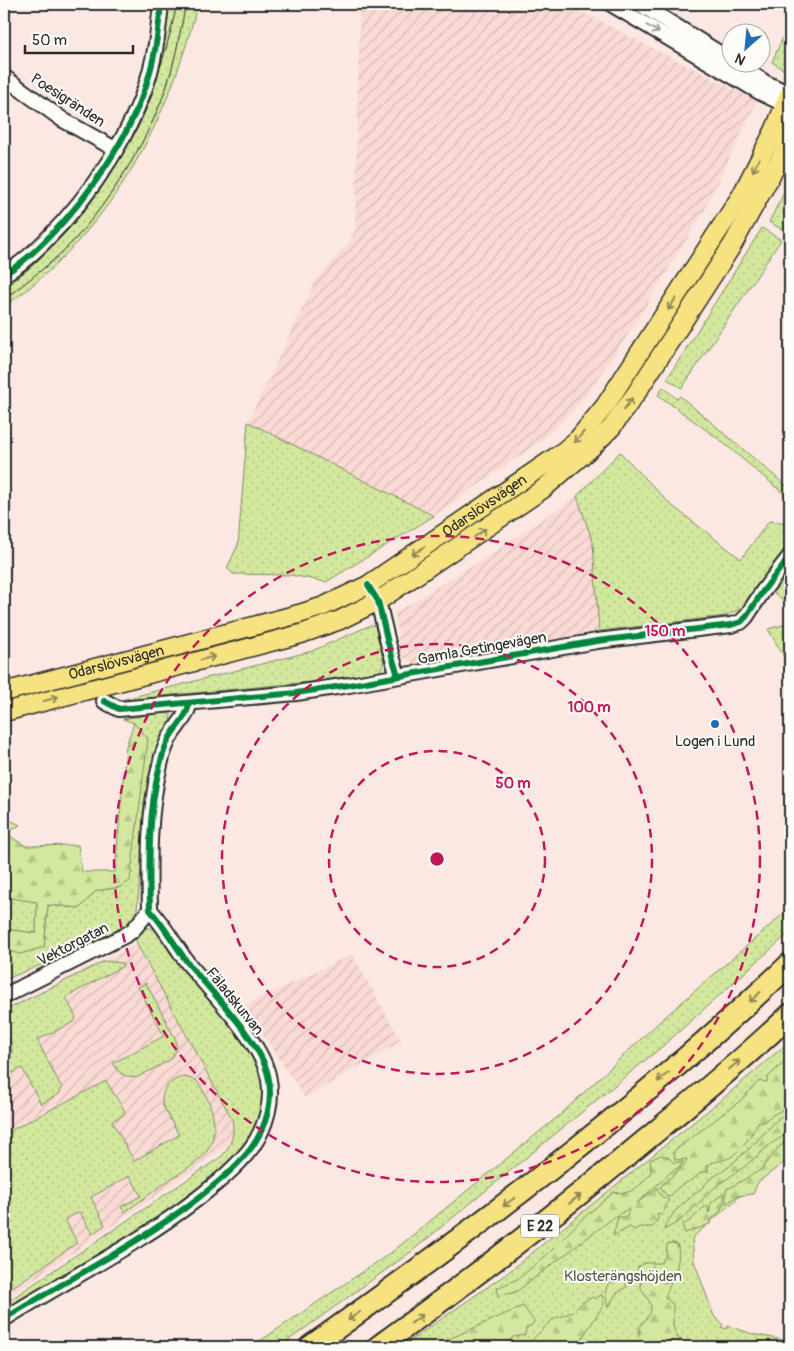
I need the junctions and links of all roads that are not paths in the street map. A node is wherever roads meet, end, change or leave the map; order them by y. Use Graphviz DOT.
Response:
graph roads {
  1 [pos="160,4"];
  2 [pos="611,4"];
  3 [pos="640,4"];
  4 [pos="722,55"];
  5 [pos="749,72"];
  6 [pos="4,77"];
  7 [pos="789,98"];
  8 [pos="790,136"];
  9 [pos="115,149"];
  10 [pos="4,274"];
  11 [pos="790,556"];
  12 [pos="368,585"];
  13 [pos="378,601"];
  14 [pos="398,676"];
  15 [pos="4,692"];
  16 [pos="104,701"];
  17 [pos="189,704"];
  18 [pos="4,712"];
  19 [pos="150,910"];
  20 [pos="790,964"];
  21 [pos="4,996"];
  22 [pos="790,1016"];
  23 [pos="4,1319"];
  24 [pos="310,1347"];
  25 [pos="378,1347"];
  1 -- 9 [label="street"];
  2 -- 7 [label="street, one-way"];
  3 -- 4 [label="street"];
  5 -- 7 [label="street"];
  6 -- 9 [label="street, Poesigränden"];
  7 -- 12 [label="main road, Odarslövsvägen, one-way"];
  13 -- 8 [label="main road, Odarslövsvägen, one-way"];
  9 -- 10 [label="street"];
  11 -- 14 [label="street, Gamla Getingevägen"];
  12 -- 13 [label="street"];
  12 -- 15 [label="main road, Odarslövsvägen"];
  13 -- 14 [label="street"];
  18 -- 13 [label="main road, Odarslövsvägen, one-way"];
  14 -- 17 [label="street, Gamla Getingevägen"];
  16 -- 17 [label="street, Gamla Getingevägen"];
  17 -- 19 [label="street"];
  19 -- 21 [label="street, Vektorgatan"];
  19 -- 23 [label="street, Fäladskurvan"];
  20 -- 24 [label="highway, E 22, one-way"];
  25 -- 22 [label="highway, E 22, one-way"];
}
